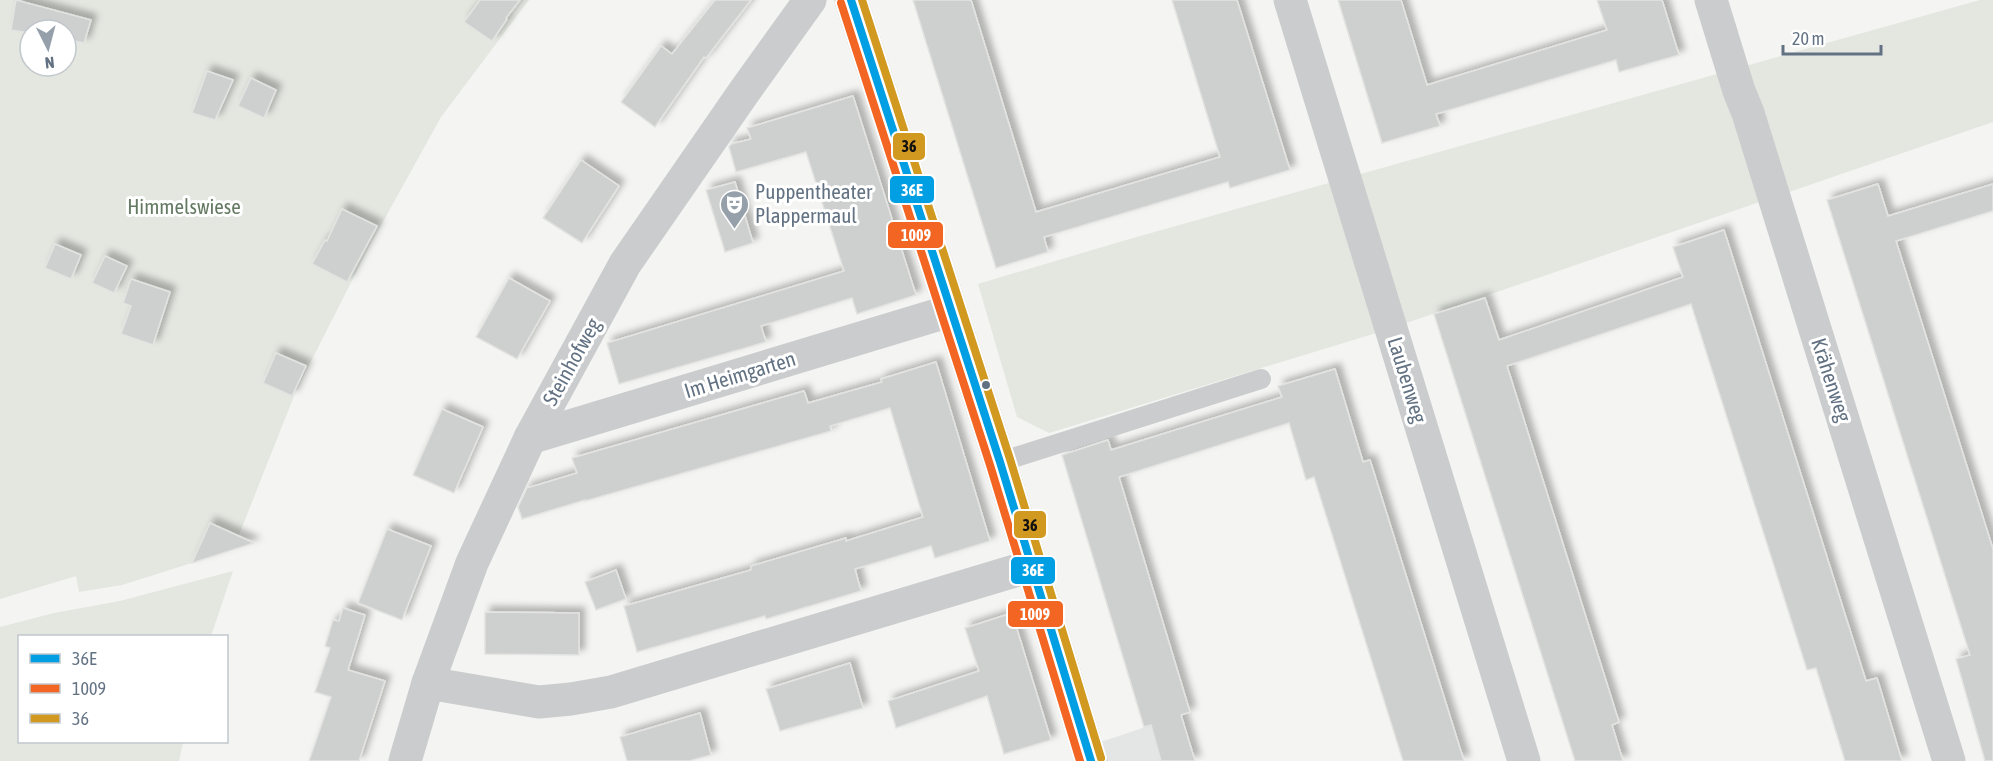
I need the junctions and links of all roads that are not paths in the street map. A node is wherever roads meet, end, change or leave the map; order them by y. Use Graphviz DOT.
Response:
graph roads {
  1 [pos="810,0"];
  2 [pos="851,0"];
  3 [pos="1290,0"];
  4 [pos="1712,0"];
  5 [pos="950,311"];
  6 [pos="1262,379"];
  7 [pos="530,438"];
  8 [pos="1000,462"];
  9 [pos="1031,566"];
  10 [pos="428,683"];
  11 [pos="405,761"];
  12 [pos="1091,761"];
  13 [pos="1524,761"];
  14 [pos="1949,761"];
  1 -- 7 [label="street, Steinhofweg"];
  2 -- 5 [label="street"];
  3 -- 13 [label="street, Laubenweg"];
  4 -- 14 [label="street, Krähenweg"];
  5 -- 7 [label="street, Im Heimgarten"];
  5 -- 8 [label="street"];
  6 -- 8 [label="lane"];
  7 -- 10 [label="street, Steinhofweg"];
  8 -- 9 [label="street"];
  9 -- 10 [label="street"];
  9 -- 12 [label="street"];
  10 -- 11 [label="street, Steinhofweg"];
}
